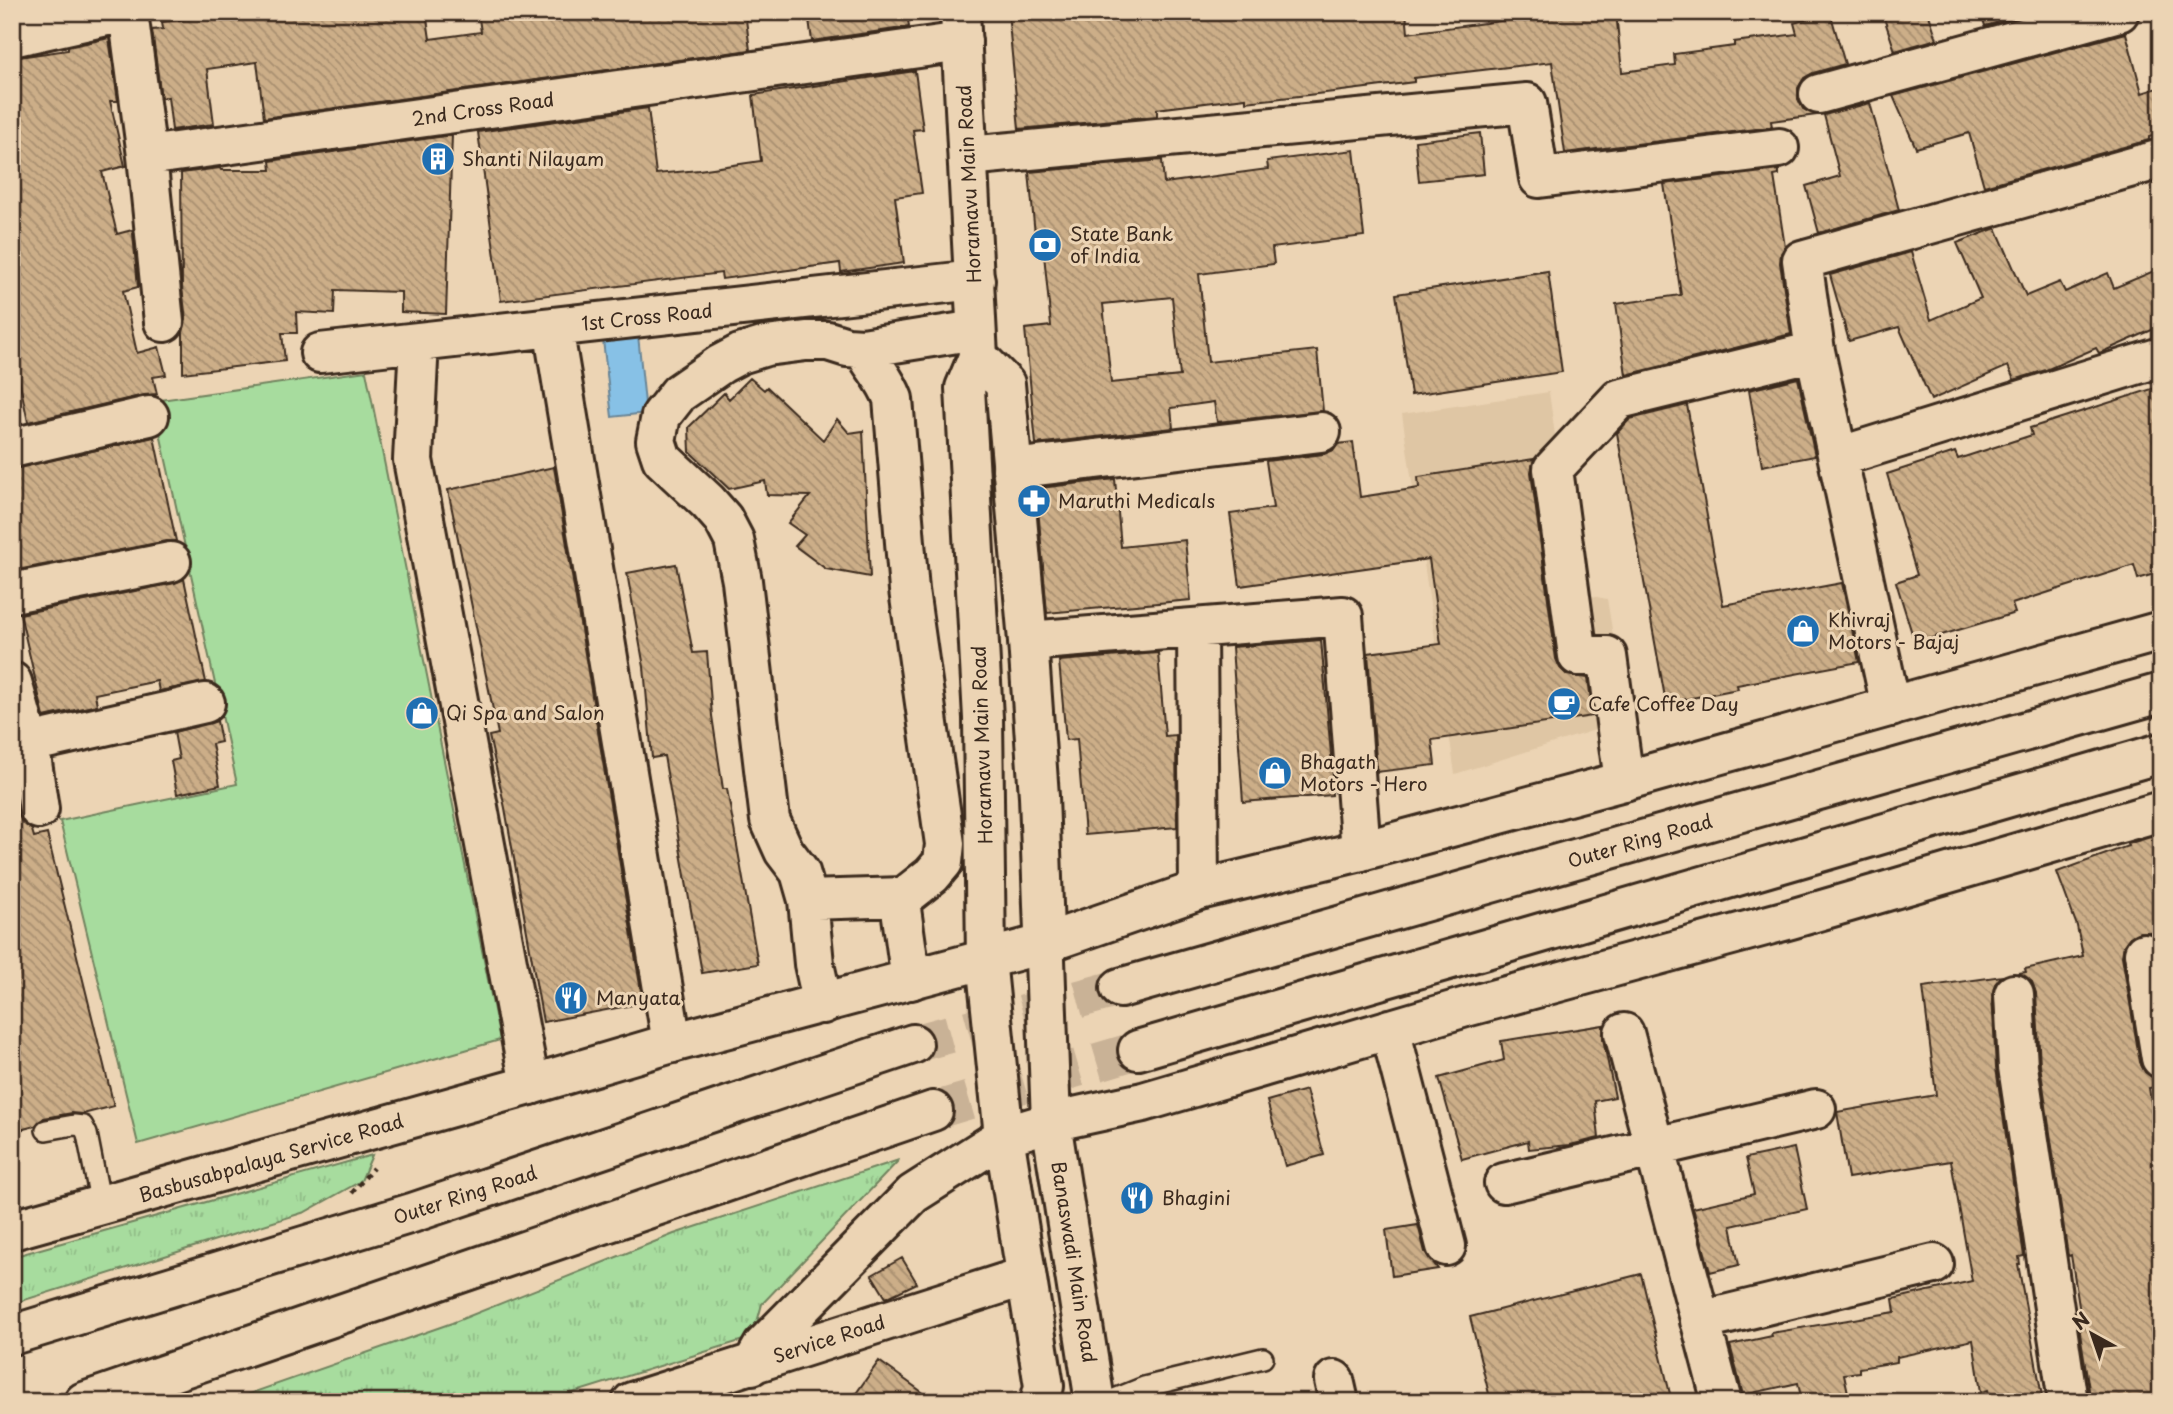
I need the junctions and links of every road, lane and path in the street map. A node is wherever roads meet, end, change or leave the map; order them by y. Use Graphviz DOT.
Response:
graph roads {
  1 [pos="126,12"];
  2 [pos="2119,12"];
  3 [pos="961,27"];
  4 [pos="12,37"];
  5 [pos="1819,94"];
  6 [pos="1779,148"];
  7 [pos="147,156"];
  8 [pos="968,156"];
  9 [pos="2161,159"];
  10 [pos="975,280"];
  11 [pos="164,323"];
  12 [pos="552,327"];
  13 [pos="419,342"];
  14 [pos="977,343"];
  15 [pos="863,348"];
  16 [pos="1815,351"];
  17 [pos="320,353"];
  18 [pos="2161,357"];
  19 [pos="149,416"];
  20 [pos="1321,432"];
  21 [pos="12,448"];
  22 [pos="1838,457"];
  23 [pos="1012,469"];
  24 [pos="171,562"];
  25 [pos="12,593"];
  26 [pos="1197,629"];
  27 [pos="2161,631"];
  28 [pos="1028,641"];
  29 [pos="12,682"];
  30 [pos="2161,693"];
  31 [pos="205,703"];
  32 [pos="1891,708"];
  33 [pos="29,743"];
  34 [pos="2161,753"];
  35 [pos="1623,781"];
  36 [pos="40,809"];
  37 [pos="2161,811"];
  38 [pos="1361,851"];
  39 [pos="1199,890"];
  40 [pos="904,897"];
  41 [pos="808,900"];
  42 [pos="1043,944"];
  43 [pos="2144,953"];
  44 [pos="986,959"];
  45 [pos="911,980"];
  46 [pos="1120,988"];
  47 [pos="2014,995"];
  48 [pos="823,1004"];
  49 [pos="1390,1029"];
  50 [pos="1624,1033"];
  51 [pos="672,1043"];
  52 [pos="913,1044"];
  53 [pos="1138,1050"];
  54 [pos="2161,1058"];
  55 [pos="530,1086"];
  56 [pos="1816,1109"];
  57 [pos="933,1111"];
  58 [pos="1051,1122"];
  59 [pos="46,1130"];
  60 [pos="1004,1136"];
  61 [pos="1654,1146"];
  62 [pos="376,1164"];
  63 [pos="1504,1183"];
  64 [pos="344,1202"];
  65 [pos="101,1205"];
  66 [pos="12,1230"];
  67 [pos="1446,1246"];
  68 [pos="1934,1264"];
  69 [pos="1026,1276"];
  70 [pos="1700,1321"];
  71 [pos="12,1335"];
  72 [pos="1262,1358"];
  73 [pos="752,1364"];
  74 [pos="644,1400"];
  75 [pos="84,1402"];
  76 [pos="1040,1402"];
  77 [pos="1095,1402"];
  78 [pos="1107,1402"];
  79 [pos="1722,1402"];
  80 [pos="2068,1402"];
  1 -- 4 [label="main road"];
  1 -- 7 [label="main road"];
  2 -- 5 [label="main road"];
  3 -- 7 [label="main road, 2nd Cross Road"];
  3 -- 8 [label="main road, Horamavu Main Road"];
  6 -- 8 [label="main road"];
  7 -- 11 [label="main road"];
  8 -- 10 [label="main road, Horamavu Main Road"];
  9 -- 16 [label="main road"];
  10 -- 12 [label="main road, 1st Cross Road"];
  10 -- 14 [label="main road, Horamavu Main Road"];
  12 -- 13 [label="main road, 1st Cross Road"];
  12 -- 51 [label="main road"];
  13 -- 17 [label="main road, 1st Cross Road"];
  13 -- 55 [label="main road"];
  14 -- 15 [label="main road"];
  14 -- 23 [label="main road"];
  14 -- 44 [label="main road, Horamavu Main Road"];
  15 -- 40 [label="main road"];
  15 -- 41 [label="main road"];
  16 -- 22 [label="main road"];
  16 -- 35 [label="main road"];
  18 -- 22 [label="main road"];
  19 -- 21 [label="main road"];
  20 -- 23 [label="main road"];
  22 -- 32 [label="main road"];
  23 -- 28 [label="main road"];
  24 -- 25 [label="main road"];
  26 -- 28 [label="main road"];
  26 -- 38 [label="main road"];
  26 -- 39 [label="main road"];
  27 -- 32 [label="main road, Basbusabpalaya Service Road"];
  28 -- 42 [label="main road"];
  29 -- 33 [label="main road"];
  30 -- 46 [label="main road, Outer Ring Road"];
  31 -- 33 [label="main road"];
  32 -- 35 [label="main road, Basbusabpalaya Service Road"];
  33 -- 36 [label="main road"];
  34 -- 53 [label="main road"];
  35 -- 38 [label="main road, Basbusabpalaya Service Road"];
  37 -- 49 [label="main road"];
  38 -- 39 [label="main road, Basbusabpalaya Service Road"];
  39 -- 42 [label="main road, Basbusabpalaya Service Road"];
  40 -- 41 [label="main road"];
  40 -- 45 [label="main road"];
  41 -- 48 [label="main road"];
  42 -- 44 [label="main road, Basbusabpalaya Service Road"];
  42 -- 58 [label="main road"];
  43 -- 54 [label="main road"];
  44 -- 45 [label="main road, Basbusabpalaya Service Road"];
  44 -- 60 [label="main road, Horamavu Main Road"];
  45 -- 48 [label="main road, Basbusabpalaya Service Road"];
  47 -- 80 [label="main road"];
  48 -- 51 [label="main road, Basbusabpalaya Service Road"];
  49 -- 58 [label="main road"];
  49 -- 67 [label="main road"];
  50 -- 61 [label="main road"];
  51 -- 55 [label="main road, Basbusabpalaya Service Road"];
  52 -- 71 [label="main road, Outer Ring Road"];
  55 -- 65 [label="main road, Basbusabpalaya Service Road"];
  56 -- 61 [label="main road"];
  57 -- 75 [label="main road"];
  58 -- 60 [label="main road"];
  58 -- 77 [label="main road, Banaswadi Main Road"];
  59 -- 65 [label="lane"];
  60 -- 69 [label="main road"];
  60 -- 73 [label="main road"];
  61 -- 63 [label="main road"];
  61 -- 70 [label="main road"];
  62 -- 64 [label="path"];
  65 -- 66 [label="main road, Basbusabpalaya Service Road"];
  68 -- 70 [label="main road"];
  69 -- 73 [label="main road, Service Road"];
  69 -- 76 [label="main road"];
  70 -- 79 [label="main road"];
  72 -- 78 [label="lane"];
  73 -- 74 [label="main road, Service Road"];
}
